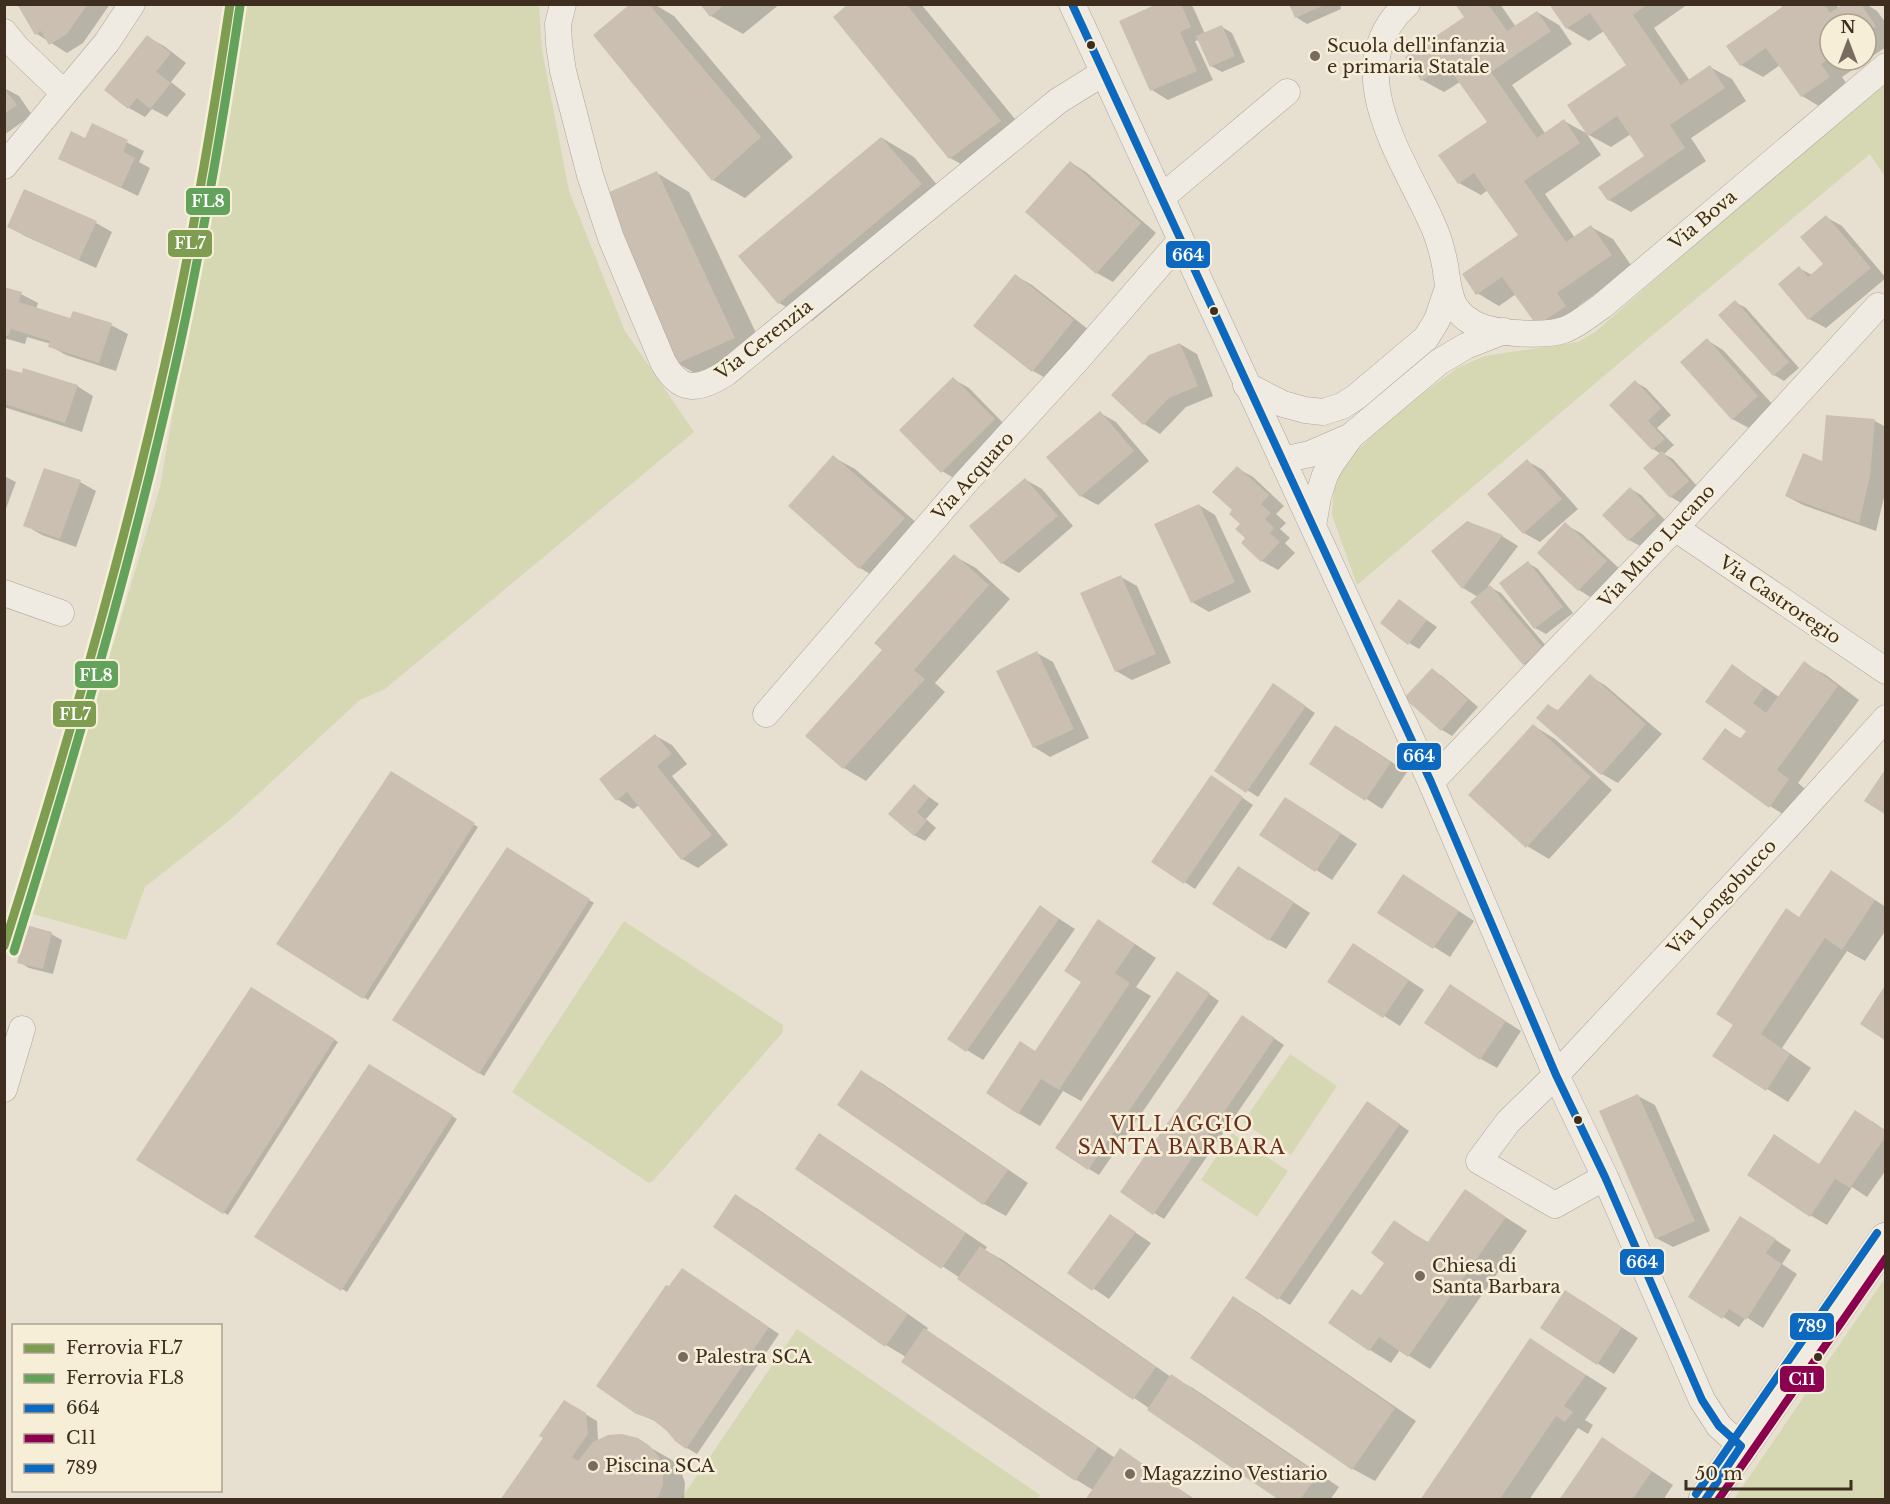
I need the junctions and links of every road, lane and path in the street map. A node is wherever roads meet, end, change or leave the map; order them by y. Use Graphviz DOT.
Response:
graph roads {
  1 [pos="132,4"];
  2 [pos="563,4"];
  3 [pos="1072,4"];
  4 [pos="1407,4"];
  5 [pos="4,32"];
  6 [pos="1886,66"];
  7 [pos="1102,73"];
  8 [pos="1287,92"];
  9 [pos="63,93"];
  10 [pos="4,166"];
  11 [pos="1161,198"];
  12 [pos="1181,240"];
  13 [pos="1448,288"];
  14 [pos="1878,306"];
  15 [pos="1504,331"];
  16 [pos="1246,385"];
  17 [pos="1323,412"];
  18 [pos="1351,436"];
  19 [pos="1277,450"];
  20 [pos="1313,526"];
  21 [pos="1675,528"];
  22 [pos="4,593"];
  23 [pos="61,613"];
  24 [pos="1886,671"];
  25 [pos="766,714"];
  26 [pos="1886,717"];
  27 [pos="1431,782"];
  28 [pos="22,1029"];
  29 [pos="1556,1075"];
  30 [pos="4,1089"];
  31 [pos="1605,1178"];
  32 [pos="1886,1239"];
  33 [pos="1741,1446"];
  34 [pos="1705,1500"];
  1 -- 9 [label="street"];
  2 -- 7 [label="street, Via Cerenzia"];
  3 -- 7 [label="street"];
  4 -- 13 [label="street, Via Bova"];
  5 -- 9 [label="street"];
  6 -- 15 [label="street, Via Bova"];
  7 -- 11 [label="street"];
  8 -- 11 [label="street"];
  9 -- 10 [label="street"];
  11 -- 12 [label="street"];
  12 -- 16 [label="street"];
  12 -- 25 [label="street, Via Acquaro"];
  13 -- 15 [label="street, Via Bova"];
  13 -- 17 [label="street, Via Bova"];
  14 -- 21 [label="street, Via Muro Lucano"];
  15 -- 18 [label="street, Via Bova"];
  16 -- 17 [label="street"];
  16 -- 19 [label="street"];
  17 -- 19 [label="street, Via Bova"];
  18 -- 19 [label="street, Via Bova"];
  18 -- 20 [label="street, Via Bova"];
  19 -- 20 [label="street"];
  20 -- 27 [label="street"];
  21 -- 24 [label="street, Via Castroregio"];
  21 -- 27 [label="street, Via Muro Lucano"];
  22 -- 23 [label="street"];
  26 -- 29 [label="street, Via Longobucco"];
  27 -- 29 [label="street"];
  28 -- 30 [label="street"];
  29 -- 31 [label="street"];
  29 -- 31 [label="street, Via Longobucco"];
  31 -- 33 [label="street"];
  32 -- 33 [label="street"];
  33 -- 34 [label="street"];
}
